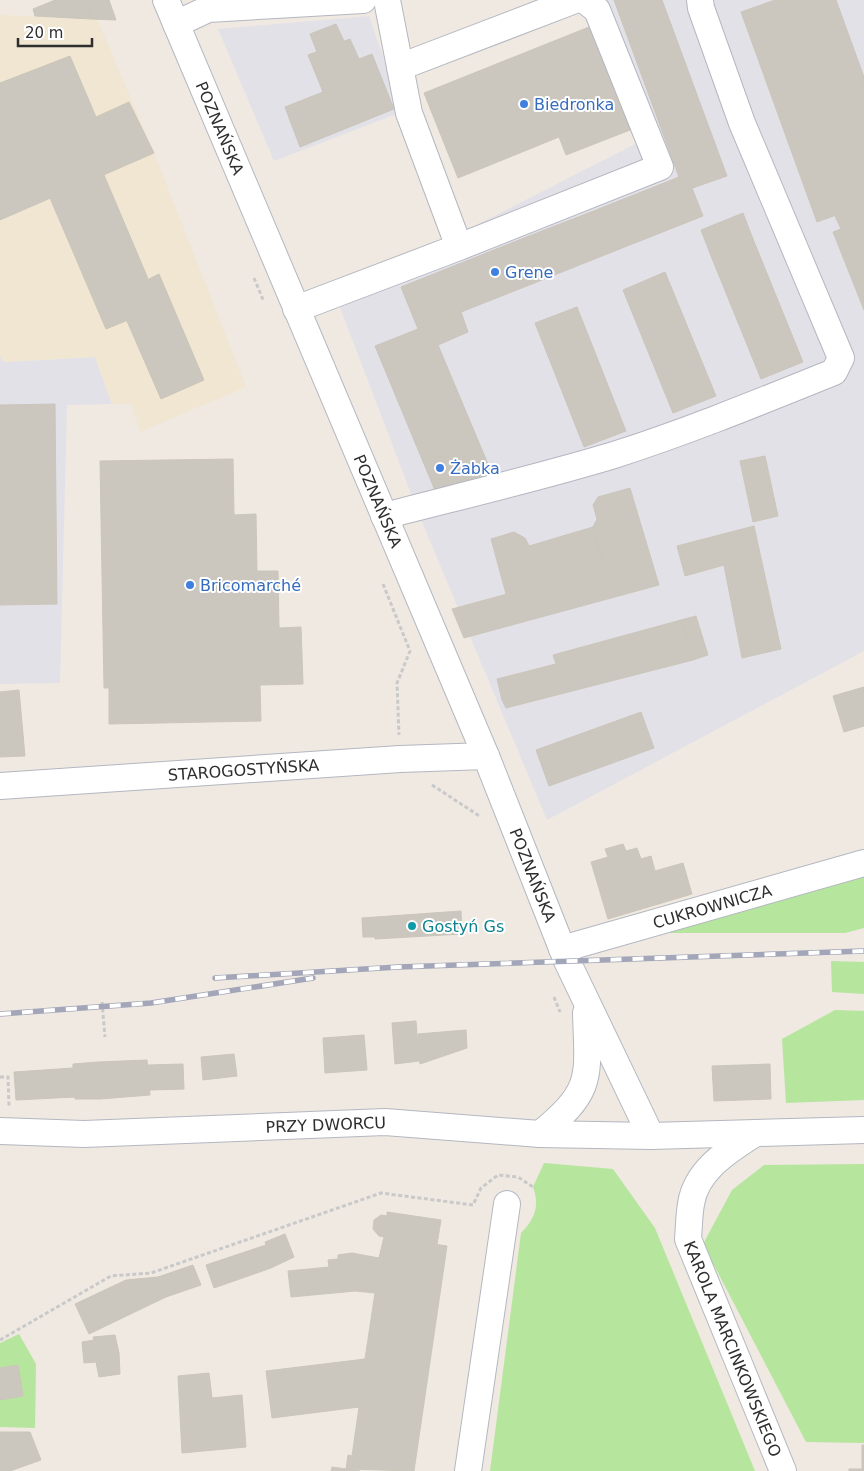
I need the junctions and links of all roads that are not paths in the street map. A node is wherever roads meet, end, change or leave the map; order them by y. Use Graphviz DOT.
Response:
graph roads {
  1 [pos="166,0"];
  2 [pos="363,0"];
  3 [pos="387,0"];
  4 [pos="575,0"];
  5 [pos="584,0"];
  6 [pos="700,0"];
  7 [pos="176,24"];
  8 [pos="400,67"];
  9 [pos="459,247"];
  10 [pos="296,309"];
  11 [pos="384,516"];
  12 [pos="486,756"];
  13 [pos="0,786"];
  14 [pos="864,863"];
  15 [pos="562,949"];
  16 [pos="586,1004"];
  17 [pos="5,1120"];
  18 [pos="864,1130"];
  19 [pos="540,1134"];
  20 [pos="754,1134"];
  21 [pos="651,1136"];
  22 [pos="507,1204"];
  23 [pos="468,1471"];
  24 [pos="784,1471"];
  1 -- 7 [label="street, POZNAŃSKA"];
  2 -- 7 [label="street"];
  3 -- 8 [label="street"];
  4 -- 8 [label="street"];
  5 -- 9 [label="street"];
  6 -- 11 [label="street"];
  7 -- 10 [label="street, POZNAŃSKA"];
  8 -- 9 [label="street"];
  9 -- 10 [label="street"];
  10 -- 11 [label="street, POZNAŃSKA"];
  11 -- 12 [label="street, POZNAŃSKA"];
  12 -- 13 [label="street, STAROGOSTYŃSKA"];
  12 -- 15 [label="street, POZNAŃSKA"];
  14 -- 15 [label="street, CUKROWNICZA"];
  15 -- 16 [label="street, POZNAŃSKA"];
  16 -- 19 [label="street, POZNAŃSKA"];
  16 -- 21 [label="street, POZNAŃSKA"];
  17 -- 19 [label="street, PRZY DWORCU"];
  18 -- 20 [label="street"];
  19 -- 21 [label="street, PRZY DWORCU"];
  20 -- 21 [label="street"];
  20 -- 24 [label="street, KAROLA MARCINKOWSKIEGO"];
  22 -- 23 [label="street"];
}
